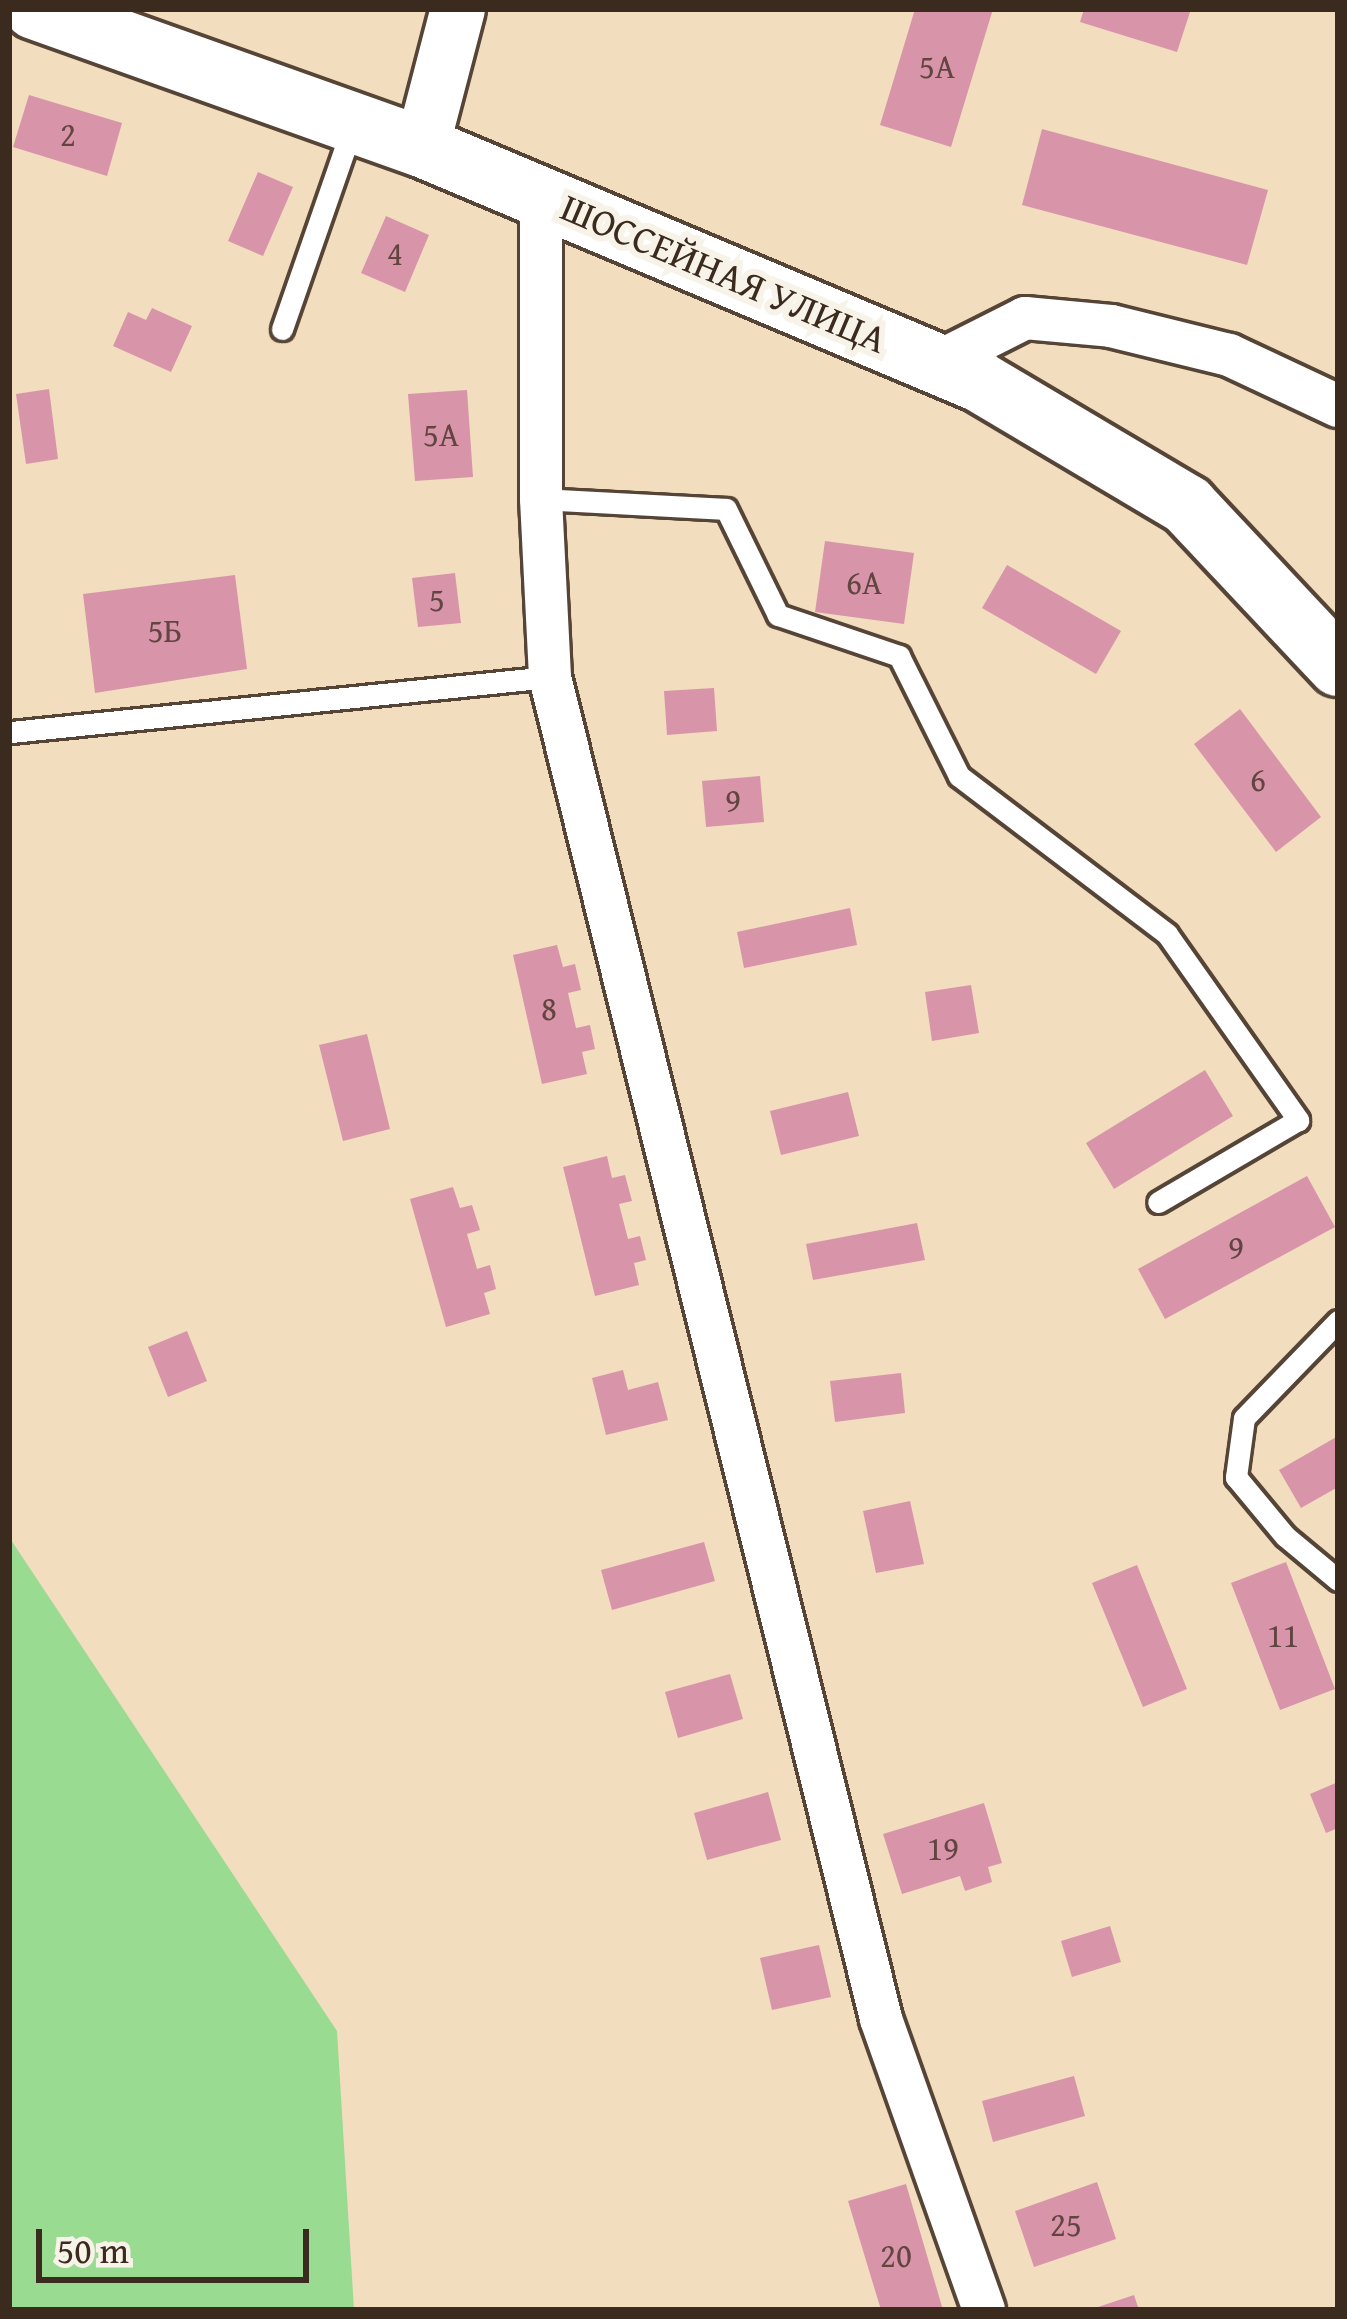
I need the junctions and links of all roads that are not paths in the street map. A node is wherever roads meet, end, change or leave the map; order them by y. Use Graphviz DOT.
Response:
graph roads {
  1 [pos="34,9"];
  2 [pos="458,9"];
  3 [pos="353,124"];
  4 [pos="422,147"];
  5 [pos="542,195"];
  6 [pos="282,329"];
  7 [pos="936,364"];
  8 [pos="1338,406"];
  9 [pos="541,499"];
  10 [pos="1338,666"];
  11 [pos="550,677"];
  12 [pos="11,732"];
  13 [pos="1158,1202"];
  14 [pos="1338,1321"];
  15 [pos="1338,1580"];
  16 [pos="984,2310"];
  1 -- 3 [label="main road, ШОССЕЙНАЯ УЛИЦА"];
  2 -- 4 [label="street"];
  3 -- 4 [label="main road, ШОССЕЙНАЯ УЛИЦА"];
  3 -- 6 [label="lane"];
  4 -- 5 [label="main road, ШОССЕЙНАЯ УЛИЦА"];
  5 -- 7 [label="main road, ШОССЕЙНАЯ УЛИЦА"];
  5 -- 9 [label="street"];
  7 -- 8 [label="street"];
  7 -- 10 [label="main road, ШОССЕЙНАЯ УЛИЦА"];
  9 -- 11 [label="street"];
  9 -- 13 [label="lane"];
  11 -- 12 [label="lane"];
  11 -- 16 [label="street"];
  14 -- 15 [label="lane"];
}
